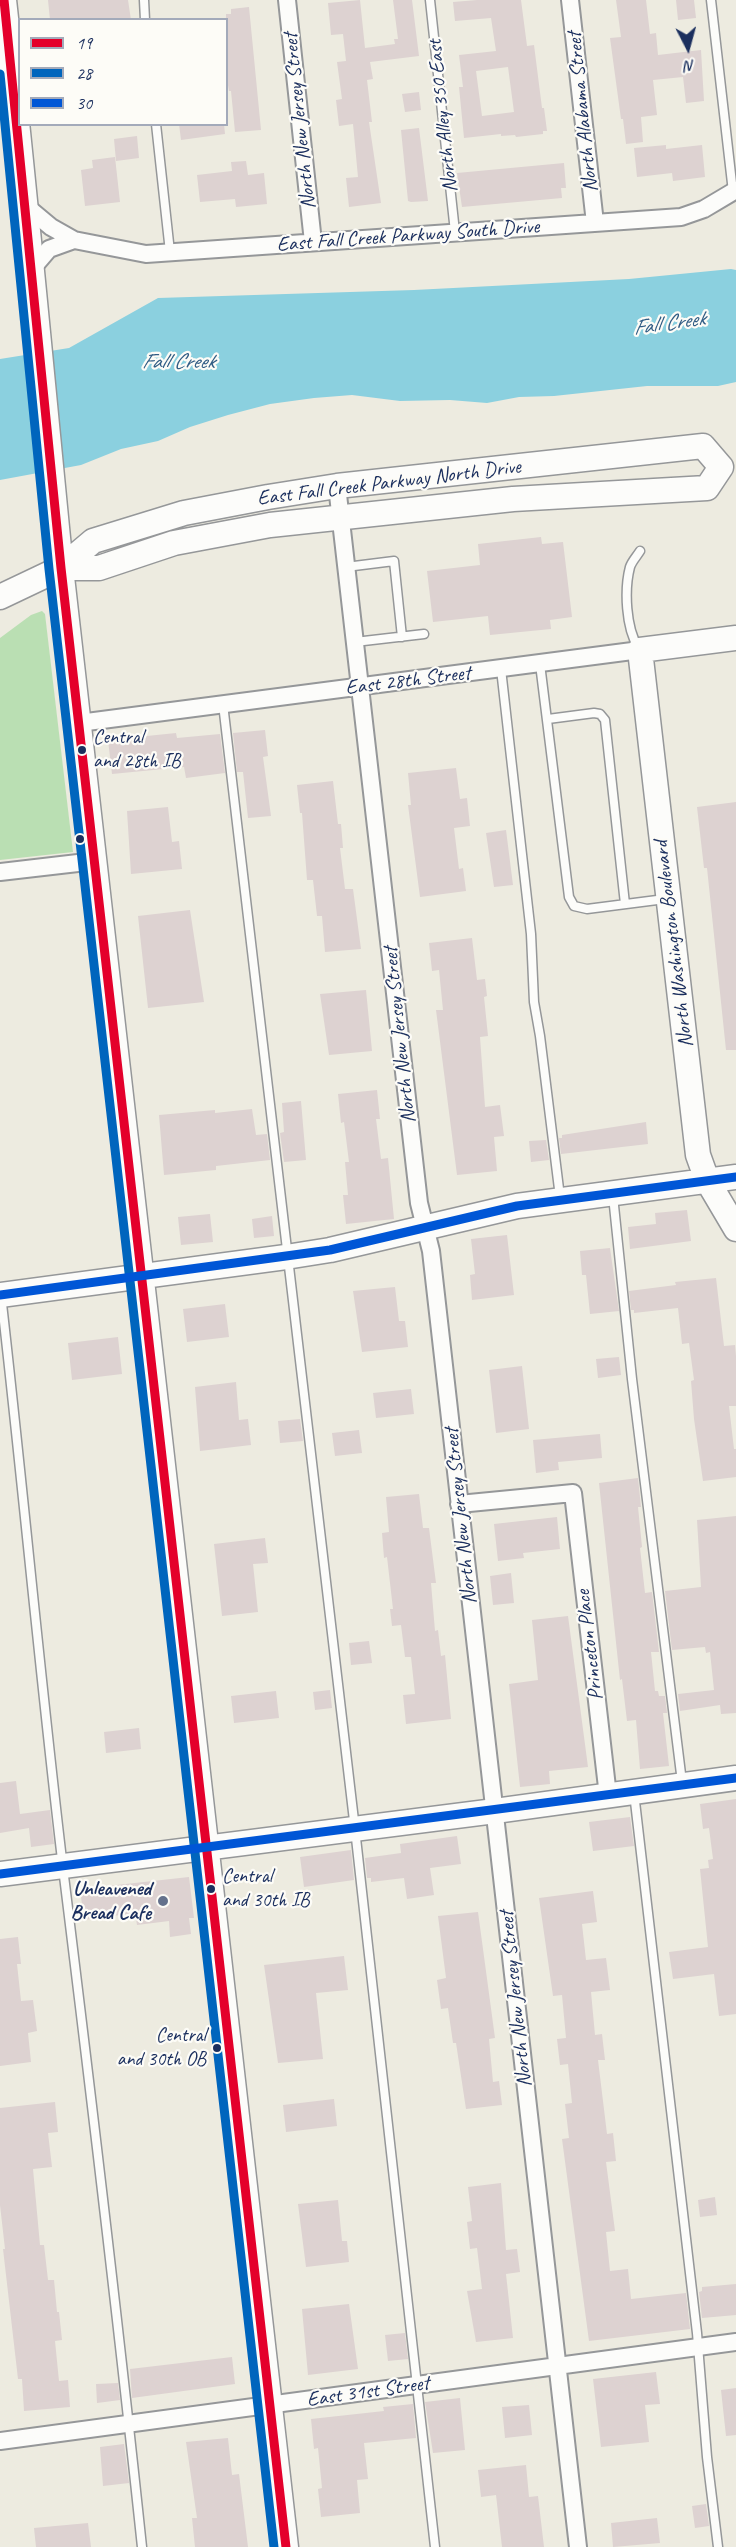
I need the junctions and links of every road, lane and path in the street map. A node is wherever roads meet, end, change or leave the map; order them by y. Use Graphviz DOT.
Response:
graph roads {
  1 [pos="3,0"];
  2 [pos="144,0"];
  3 [pos="286,0"];
  4 [pos="430,0"];
  5 [pos="570,0"];
  6 [pos="711,0"];
  7 [pos="145,18"];
  8 [pos="156,126"];
  9 [pos="735,191"];
  10 [pos="27,207"];
  11 [pos="595,223"];
  12 [pos="455,232"];
  13 [pos="74,240"];
  14 [pos="313,242"];
  15 [pos="170,252"];
  16 [pos="31,276"];
  17 [pos="728,466"];
  18 [pos="337,486"];
  19 [pos="340,517"];
  20 [pos="640,551"];
  21 [pos="346,567"];
  22 [pos="61,568"];
  23 [pos="0,597"];
  24 [pos="424,634"];
  25 [pos="402,637"];
  26 [pos="736,638"];
  27 [pos="355,642"];
  28 [pos="640,650"];
  29 [pos="540,664"];
  30 [pos="501,669"];
  31 [pos="361,687"];
  32 [pos="223,704"];
  33 [pos="548,719"];
  34 [pos="79,723"];
  35 [pos="95,861"];
  36 [pos="0,872"];
  37 [pos="669,898"];
  38 [pos="625,904"];
  39 [pos="736,1177"];
  40 [pos="707,1180"];
  41 [pos="613,1193"];
  42 [pos="560,1201"];
  43 [pos="425,1226"];
  44 [pos="736,1229"];
  45 [pos="286,1257"];
  46 [pos="143,1276"];
  47 [pos="0,1293"];
  48 [pos="459,1504"];
  49 [pos="736,1778"];
  50 [pos="682,1786"];
  51 [pos="634,1792"];
  52 [pos="608,1796"];
  53 [pos="495,1811"];
  54 [pos="355,1829"];
  55 [pos="207,1848"];
  56 [pos="63,1866"];
  57 [pos="0,1874"];
  58 [pos="736,2342"];
  59 [pos="698,2347"];
  60 [pos="557,2366"];
  61 [pos="418,2385"];
  62 [pos="270,2406"];
  63 [pos="129,2424"];
  64 [pos="0,2441"];
  65 [pos="142,2547"];
  66 [pos="286,2547"];
  67 [pos="435,2547"];
  68 [pos="578,2547"];
  69 [pos="718,2547"];
  1 -- 10 [label="main road"];
  2 -- 7 [label="lane"];
  3 -- 14 [label="street, North New Jersey Street"];
  4 -- 12 [label="lane, North Alley 350 East"];
  5 -- 11 [label="street, North Alabama Street"];
  6 -- 9 [label="lane"];
  8 -- 15 [label="lane"];
  9 -- 11 [label="street, East Fall Creek Parkway South Drive"];
  10 -- 13 [label="street, East Fall Creek Parkway South Drive"];
  10 -- 16 [label="main road"];
  11 -- 12 [label="street, East Fall Creek Parkway South Drive"];
  12 -- 14 [label="street, East Fall Creek Parkway South Drive"];
  13 -- 15 [label="street, East Fall Creek Parkway South Drive"];
  13 -- 16 [label="street"];
  14 -- 15 [label="street, East Fall Creek Parkway South Drive"];
  16 -- 22 [label="main road"];
  17 -- 18 [label="main road, East Fall Creek Parkway North Drive"];
  17 -- 19 [label="main road, East Fall Creek Parkway North Drive"];
  18 -- 19 [label="street, North New Jersey Street"];
  18 -- 22 [label="main road, East Fall Creek Parkway North Drive"];
  19 -- 21 [label="street, North New Jersey Street"];
  19 -- 22 [label="main road, East Fall Creek Parkway North Drive"];
  20 -- 28 [label="lane"];
  21 -- 25 [label="lane"];
  21 -- 27 [label="street, North New Jersey Street"];
  22 -- 23 [label="main road, East Fall Creek Parkway North Drive"];
  22 -- 34 [label="main road"];
  24 -- 25 [label="lane"];
  25 -- 27 [label="lane"];
  26 -- 28 [label="main road, East 28th Street"];
  27 -- 31 [label="street, North New Jersey Street"];
  28 -- 29 [label="street, East 28th Street"];
  28 -- 37 [label="main road, North Washington Boulevard"];
  29 -- 30 [label="street, East 28th Street"];
  29 -- 33 [label="lane"];
  30 -- 31 [label="street, East 28th Street"];
  30 -- 42 [label="lane"];
  31 -- 32 [label="street, East 28th Street"];
  31 -- 43 [label="street, North New Jersey Street"];
  32 -- 34 [label="street, East 28th Street"];
  32 -- 45 [label="lane"];
  33 -- 38 [label="lane"];
  33 -- 38 [label="lane"];
  34 -- 35 [label="main road"];
  35 -- 36 [label="street"];
  35 -- 46 [label="main road"];
  37 -- 38 [label="lane"];
  37 -- 40 [label="main road, North Washington Boulevard"];
  39 -- 40 [label="main road"];
  40 -- 41 [label="main road"];
  40 -- 44 [label="main road, North Washington Boulevard"];
  41 -- 42 [label="main road"];
  41 -- 50 [label="lane"];
  42 -- 43 [label="main road"];
  43 -- 45 [label="main road"];
  43 -- 48 [label="street, North New Jersey Street"];
  45 -- 46 [label="main road"];
  45 -- 54 [label="lane"];
  46 -- 47 [label="main road"];
  46 -- 55 [label="main road"];
  47 -- 56 [label="lane"];
  48 -- 52 [label="street, Princeton Place"];
  48 -- 53 [label="street, North New Jersey Street"];
  49 -- 50 [label="main road"];
  50 -- 51 [label="main road"];
  51 -- 52 [label="main road"];
  51 -- 59 [label="lane"];
  52 -- 53 [label="main road"];
  53 -- 54 [label="main road"];
  53 -- 60 [label="street, North New Jersey Street"];
  54 -- 55 [label="main road"];
  54 -- 61 [label="lane"];
  55 -- 56 [label="main road"];
  55 -- 62 [label="main road"];
  56 -- 57 [label="main road"];
  56 -- 63 [label="lane"];
  58 -- 59 [label="street, East 31st Street"];
  59 -- 60 [label="street, East 31st Street"];
  59 -- 69 [label="lane"];
  60 -- 61 [label="street, East 31st Street"];
  60 -- 68 [label="street, North New Jersey Street"];
  61 -- 62 [label="street, East 31st Street"];
  61 -- 67 [label="lane"];
  62 -- 63 [label="street, East 31st Street"];
  62 -- 66 [label="main road"];
  63 -- 64 [label="street, East 31st Street"];
  63 -- 65 [label="lane"];
}
